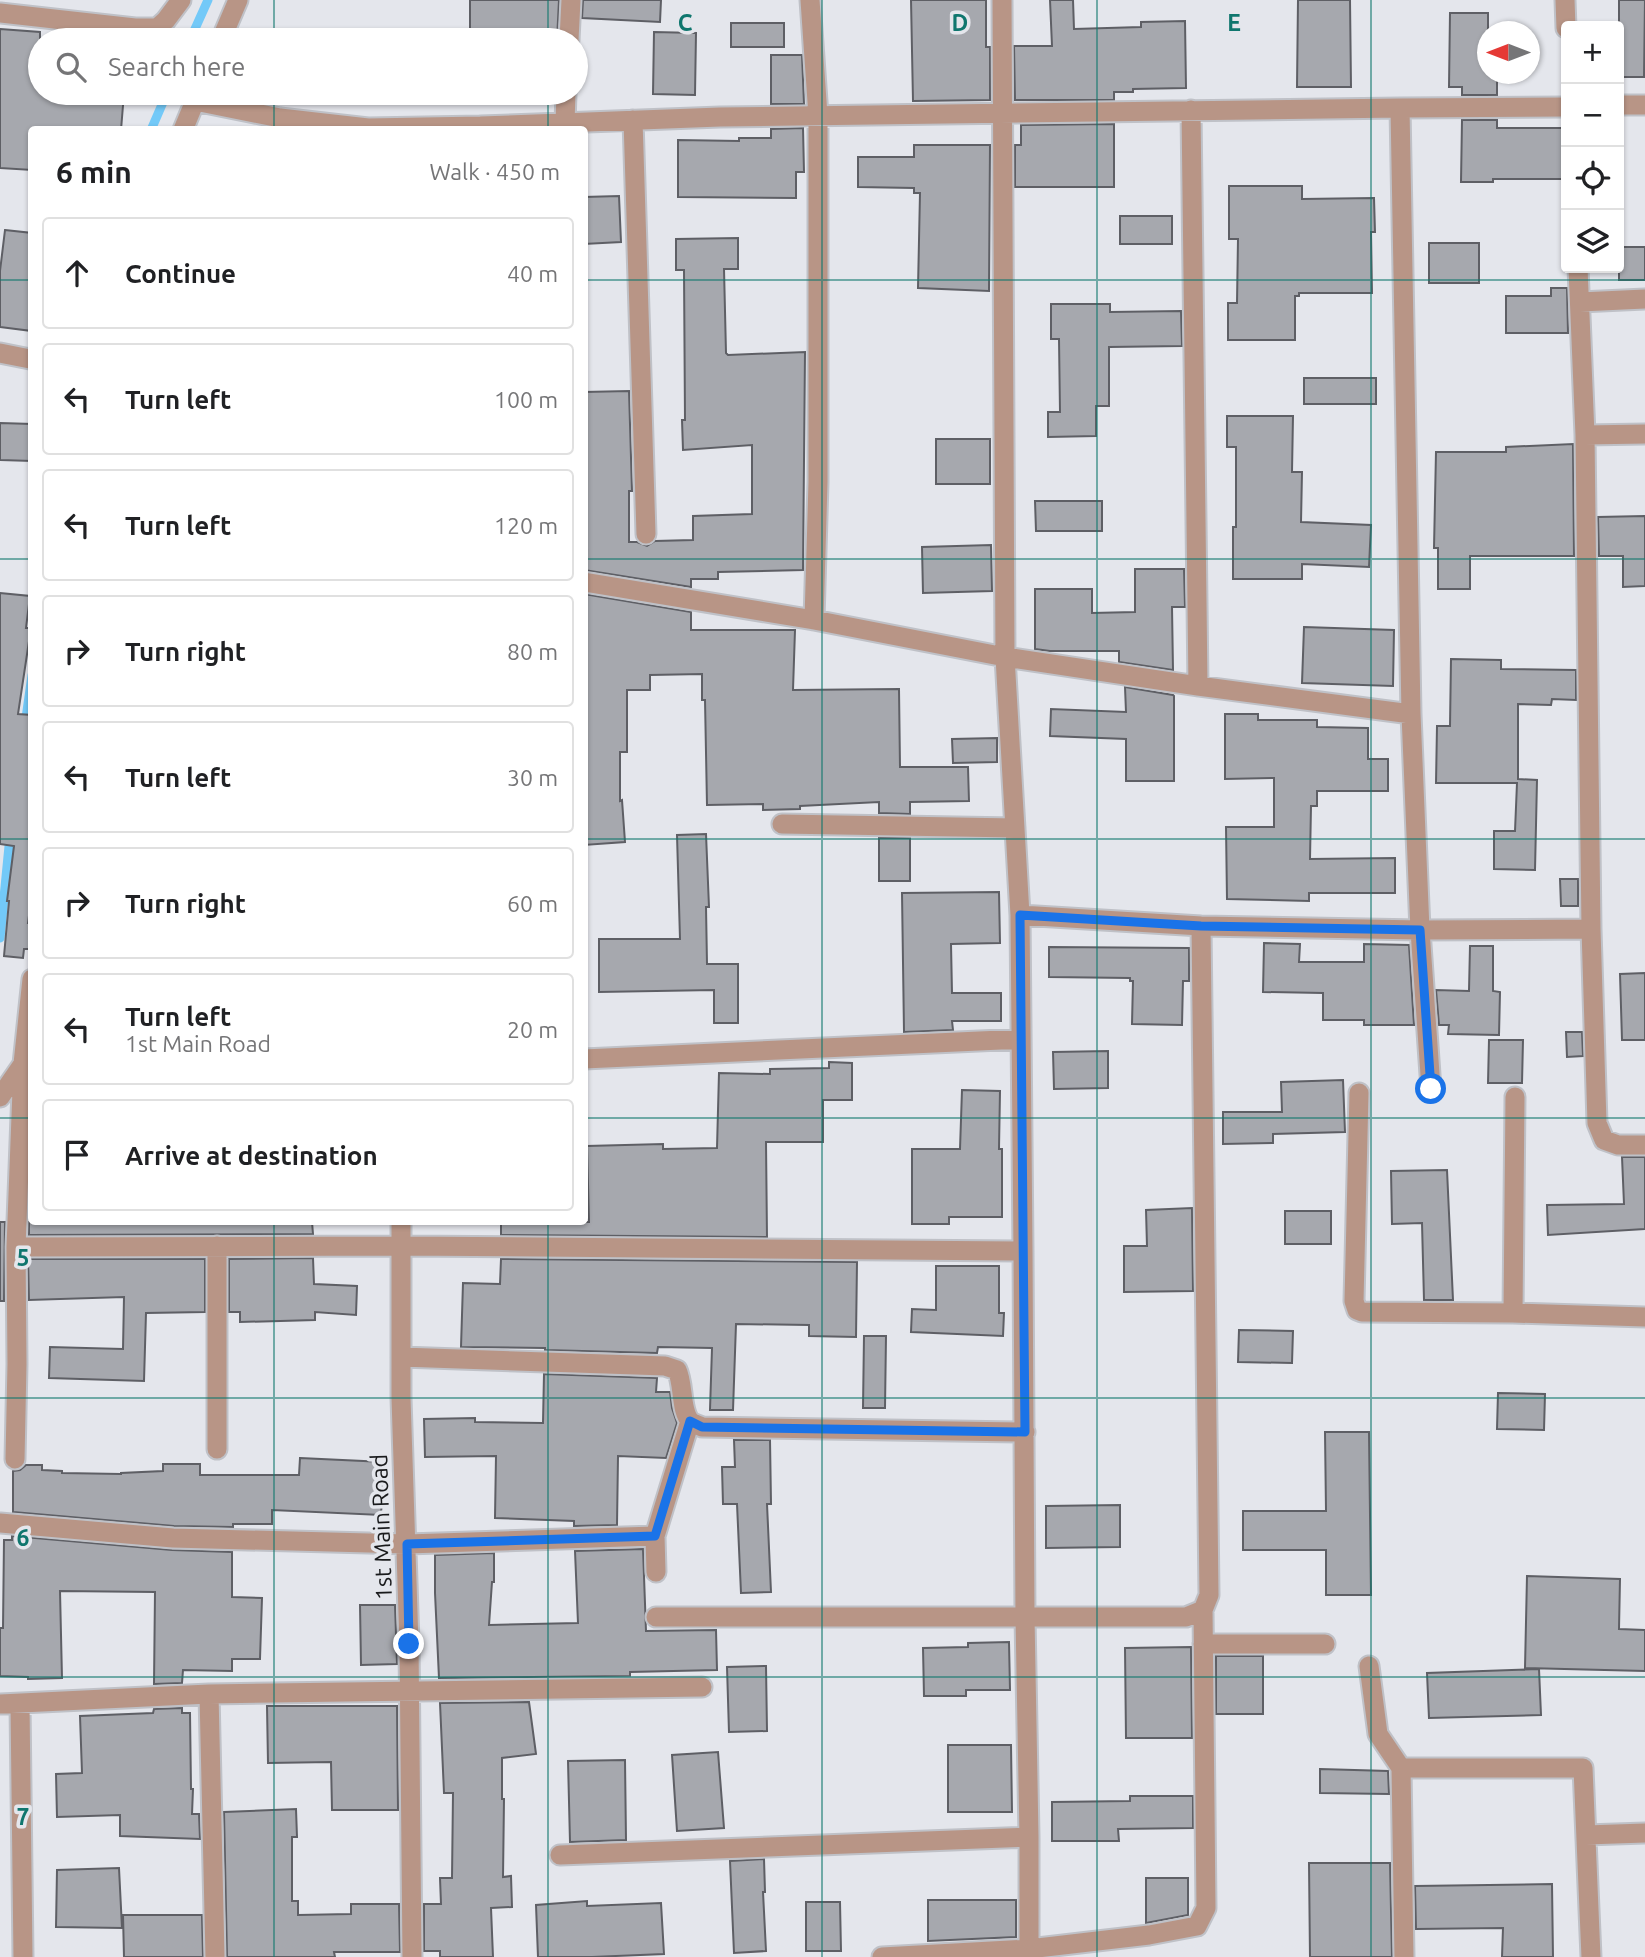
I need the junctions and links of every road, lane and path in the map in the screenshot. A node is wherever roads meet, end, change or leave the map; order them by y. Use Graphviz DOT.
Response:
graph roads {
  1 [pos="181,0"];
  2 [pos="238,0"];
  3 [pos="571,0"];
  4 [pos="810,0"];
  5 [pos="1002,0"];
  6 [pos="1565,0"];
  7 [pos="0,13"];
  8 [pos="1566,21"];
  9 [pos="226,28"];
  10 [pos="570,28"];
  11 [pos="194,105"];
  12 [pos="229,105"];
  13 [pos="566,105"];
  14 [pos="1624,105"];
  15 [pos="1645,105"];
  16 [pos="1561,107"];
  17 [pos="1400,108"];
  18 [pos="1191,110"];
  19 [pos="1002,114"];
  20 [pos="818,116"];
  21 [pos="634,120"];
  22 [pos="565,123"];
  23 [pos="185,126"];
  24 [pos="350,126"];
  25 [pos="515,126"];
  26 [pos="1578,273"];
  27 [pos="1645,299"];
  28 [pos="1580,302"];
  29 [pos="0,353"];
  30 [pos="28,359"];
  31 [pos="1645,434"];
  32 [pos="1585,435"];
  33 [pos="646,534"];
  34 [pos="588,583"];
  35 [pos="814,620"];
  36 [pos="1005,657"];
  37 [pos="1198,686"];
  38 [pos="1412,714"];
  39 [pos="782,824"];
  40 [pos="1015,828"];
  41 [pos="1020,915"];
  42 [pos="1201,926"];
  43 [pos="1591,929"];
  44 [pos="1420,930"];
  45 [pos="28,1016"];
  46 [pos="1021,1039"];
  47 [pos="588,1059"];
  48 [pos="23,1063"];
  49 [pos="1431,1089"];
  50 [pos="1359,1093"];
  51 [pos="0,1097"];
  52 [pos="1514,1097"];
  53 [pos="1645,1145"];
  54 [pos="401,1225"];
  55 [pos="402,1245"];
  56 [pos="16,1247"];
  57 [pos="217,1247"];
  58 [pos="1023,1251"];
  59 [pos="1513,1314"];
  60 [pos="1645,1317"];
  61 [pos="401,1357"];
  62 [pos="690,1421"];
  63 [pos="1025,1432"];
  64 [pos="217,1449"];
  65 [pos="15,1459"];
  66 [pos="0,1523"];
  67 [pos="655,1536"];
  68 [pos="407,1544"];
  69 [pos="656,1572"];
  70 [pos="1203,1610"];
  71 [pos="656,1617"];
  72 [pos="1025,1617"];
  73 [pos="1203,1644"];
  74 [pos="1325,1644"];
  75 [pos="1368,1666"];
  76 [pos="702,1687"];
  77 [pos="410,1690"];
  78 [pos="209,1694"];
  79 [pos="0,1704"];
  80 [pos="20,1704"];
  81 [pos="1401,1768"];
  82 [pos="1645,1833"];
  83 [pos="1586,1835"];
  84 [pos="1029,1837"];
  85 [pos="560,1856"];
  86 [pos="1029,1953"];
  87 [pos="23,1957"];
  88 [pos="215,1957"];
  89 [pos="412,1957"];
  90 [pos="882,1957"];
  91 [pos="1404,1957"];
  92 [pos="1591,1957"];
  1 -- 7 [label="street"];
  2 -- 9 [label="street"];
  3 -- 10 [label="street"];
  4 -- 20 [label="street"];
  5 -- 19 [label="street"];
  6 -- 8 [label="street"];
  11 -- 23 [label="street"];
  12 -- 24 [label="street"];
  13 -- 22 [label="street"];
  14 -- 15 [label="street"];
  16 -- 17 [label="street"];
  17 -- 18 [label="street"];
  17 -- 38 [label="street"];
  18 -- 19 [label="street"];
  18 -- 37 [label="street"];
  19 -- 20 [label="street"];
  19 -- 36 [label="street"];
  20 -- 21 [label="street"];
  20 -- 35 [label="street"];
  21 -- 22 [label="street"];
  21 -- 33 [label="street"];
  22 -- 25 [label="street"];
  26 -- 28 [label="street"];
  27 -- 28 [label="street"];
  28 -- 32 [label="street"];
  29 -- 30 [label="street"];
  31 -- 32 [label="street"];
  32 -- 43 [label="street"];
  34 -- 35 [label="street"];
  35 -- 36 [label="street"];
  36 -- 37 [label="street"];
  36 -- 40 [label="street"];
  37 -- 38 [label="street"];
  38 -- 44 [label="street"];
  39 -- 40 [label="street"];
  40 -- 41 [label="street"];
  41 -- 42 [label="street"];
  41 -- 46 [label="street"];
  42 -- 44 [label="street"];
  42 -- 70 [label="street"];
  43 -- 44 [label="street"];
  43 -- 53 [label="street"];
  44 -- 49 [label="street"];
  45 -- 48 [label="street"];
  46 -- 47 [label="street"];
  46 -- 58 [label="street"];
  48 -- 51 [label="street"];
  48 -- 56 [label="street"];
  50 -- 59 [label="street"];
  52 -- 59 [label="street"];
  54 -- 55 [label="street, 1st Main Road"];
  55 -- 57 [label="street"];
  55 -- 58 [label="street"];
  55 -- 61 [label="street, 1st Main Road"];
  56 -- 57 [label="street"];
  56 -- 65 [label="street"];
  57 -- 64 [label="street"];
  58 -- 63 [label="street"];
  59 -- 60 [label="street"];
  61 -- 62 [label="street"];
  61 -- 68 [label="street, 1st Main Road"];
  62 -- 63 [label="street"];
  62 -- 67 [label="street"];
  63 -- 72 [label="street"];
  66 -- 68 [label="street"];
  67 -- 68 [label="street"];
  67 -- 69 [label="street"];
  68 -- 77 [label="street, 1st Main Road"];
  70 -- 72 [label="street"];
  70 -- 73 [label="street"];
  71 -- 72 [label="street"];
  72 -- 84 [label="street"];
  73 -- 74 [label="street"];
  73 -- 86 [label="street"];
  75 -- 81 [label="street"];
  76 -- 77 [label="street"];
  77 -- 78 [label="street"];
  77 -- 89 [label="street, 1st Main Road"];
  78 -- 80 [label="street"];
  78 -- 88 [label="street"];
  79 -- 80 [label="street"];
  80 -- 87 [label="street"];
  81 -- 83 [label="street"];
  81 -- 91 [label="street"];
  82 -- 83 [label="street"];
  83 -- 92 [label="street"];
  84 -- 85 [label="street"];
  84 -- 86 [label="street"];
  86 -- 90 [label="street"];
}
